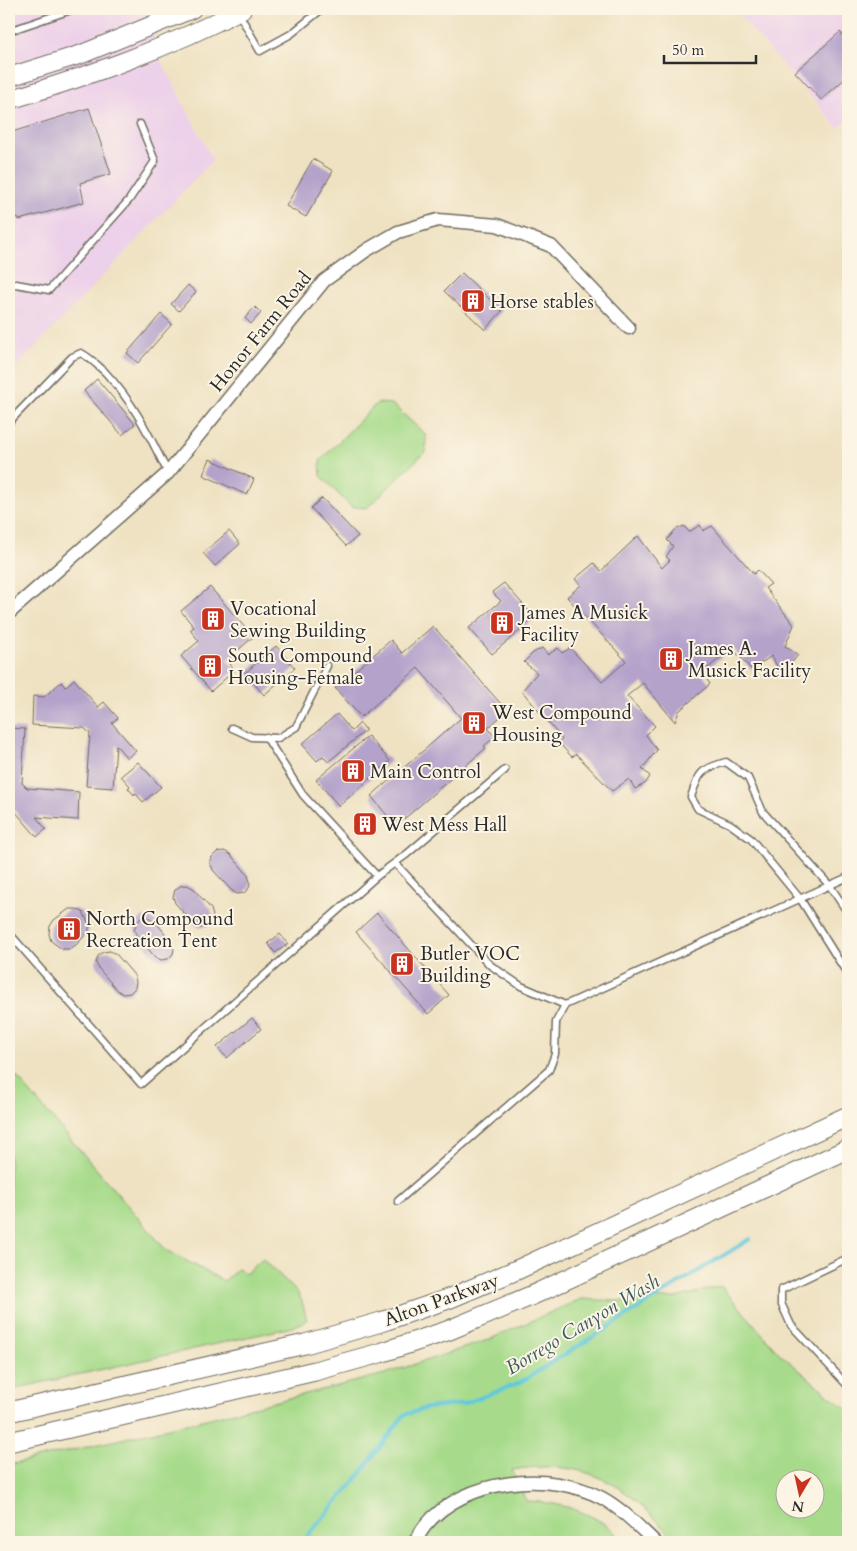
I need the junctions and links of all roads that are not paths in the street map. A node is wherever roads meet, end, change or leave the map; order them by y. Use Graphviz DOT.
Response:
graph roads {
  1 [pos="74,9"];
  2 [pos="192,9"];
  3 [pos="322,9"];
  4 [pos="240,10"];
  5 [pos="9,31"];
  6 [pos="9,77"];
  7 [pos="9,100"];
  8 [pos="140,124"];
  9 [pos="9,285"];
  10 [pos="629,328"];
  11 [pos="9,422"];
  12 [pos="168,474"];
  13 [pos="9,613"];
  14 [pos="327,666"];
  15 [pos="232,728"];
  16 [pos="266,737"];
  17 [pos="505,770"];
  18 [pos="395,863"];
  19 [pos="377,876"];
  20 [pos="848,877"];
  21 [pos="830,886"];
  22 [pos="801,900"];
  23 [pos="848,913"];
  24 [pos="9,933"];
  25 [pos="848,976"];
  26 [pos="565,1005"];
  27 [pos="848,1116"];
  28 [pos="848,1149"];
  29 [pos="398,1201"];
  30 [pos="848,1258"];
  31 [pos="848,1386"];
  32 [pos="9,1412"];
  33 [pos="9,1442"];
  34 [pos="415,1542"];
  35 [pos="654,1542"];
  1 -- 5 [label="lane"];
  2 -- 6 [label="main road"];
  3 -- 4 [label="lane"];
  4 -- 7 [label="main road"];
  8 -- 9 [label="lane"];
  10 -- 12 [label="street, Honor Farm Road"];
  11 -- 12 [label="lane"];
  12 -- 13 [label="street, Honor Farm Road"];
  14 -- 16 [label="lane"];
  15 -- 16 [label="lane"];
  16 -- 19 [label="lane"];
  17 -- 18 [label="lane"];
  18 -- 19 [label="lane"];
  18 -- 26 [label="lane"];
  19 -- 24 [label="lane"];
  20 -- 21 [label="lane"];
  21 -- 22 [label="lane"];
  21 -- 22 [label="lane"];
  21 -- 23 [label="lane"];
  22 -- 25 [label="lane"];
  22 -- 26 [label="lane"];
  26 -- 29 [label="lane"];
  27 -- 32 [label="main road, Alton Parkway"];
  28 -- 33 [label="main road, Alton Parkway"];
  30 -- 31 [label="lane"];
  34 -- 35 [label="street"];
}
